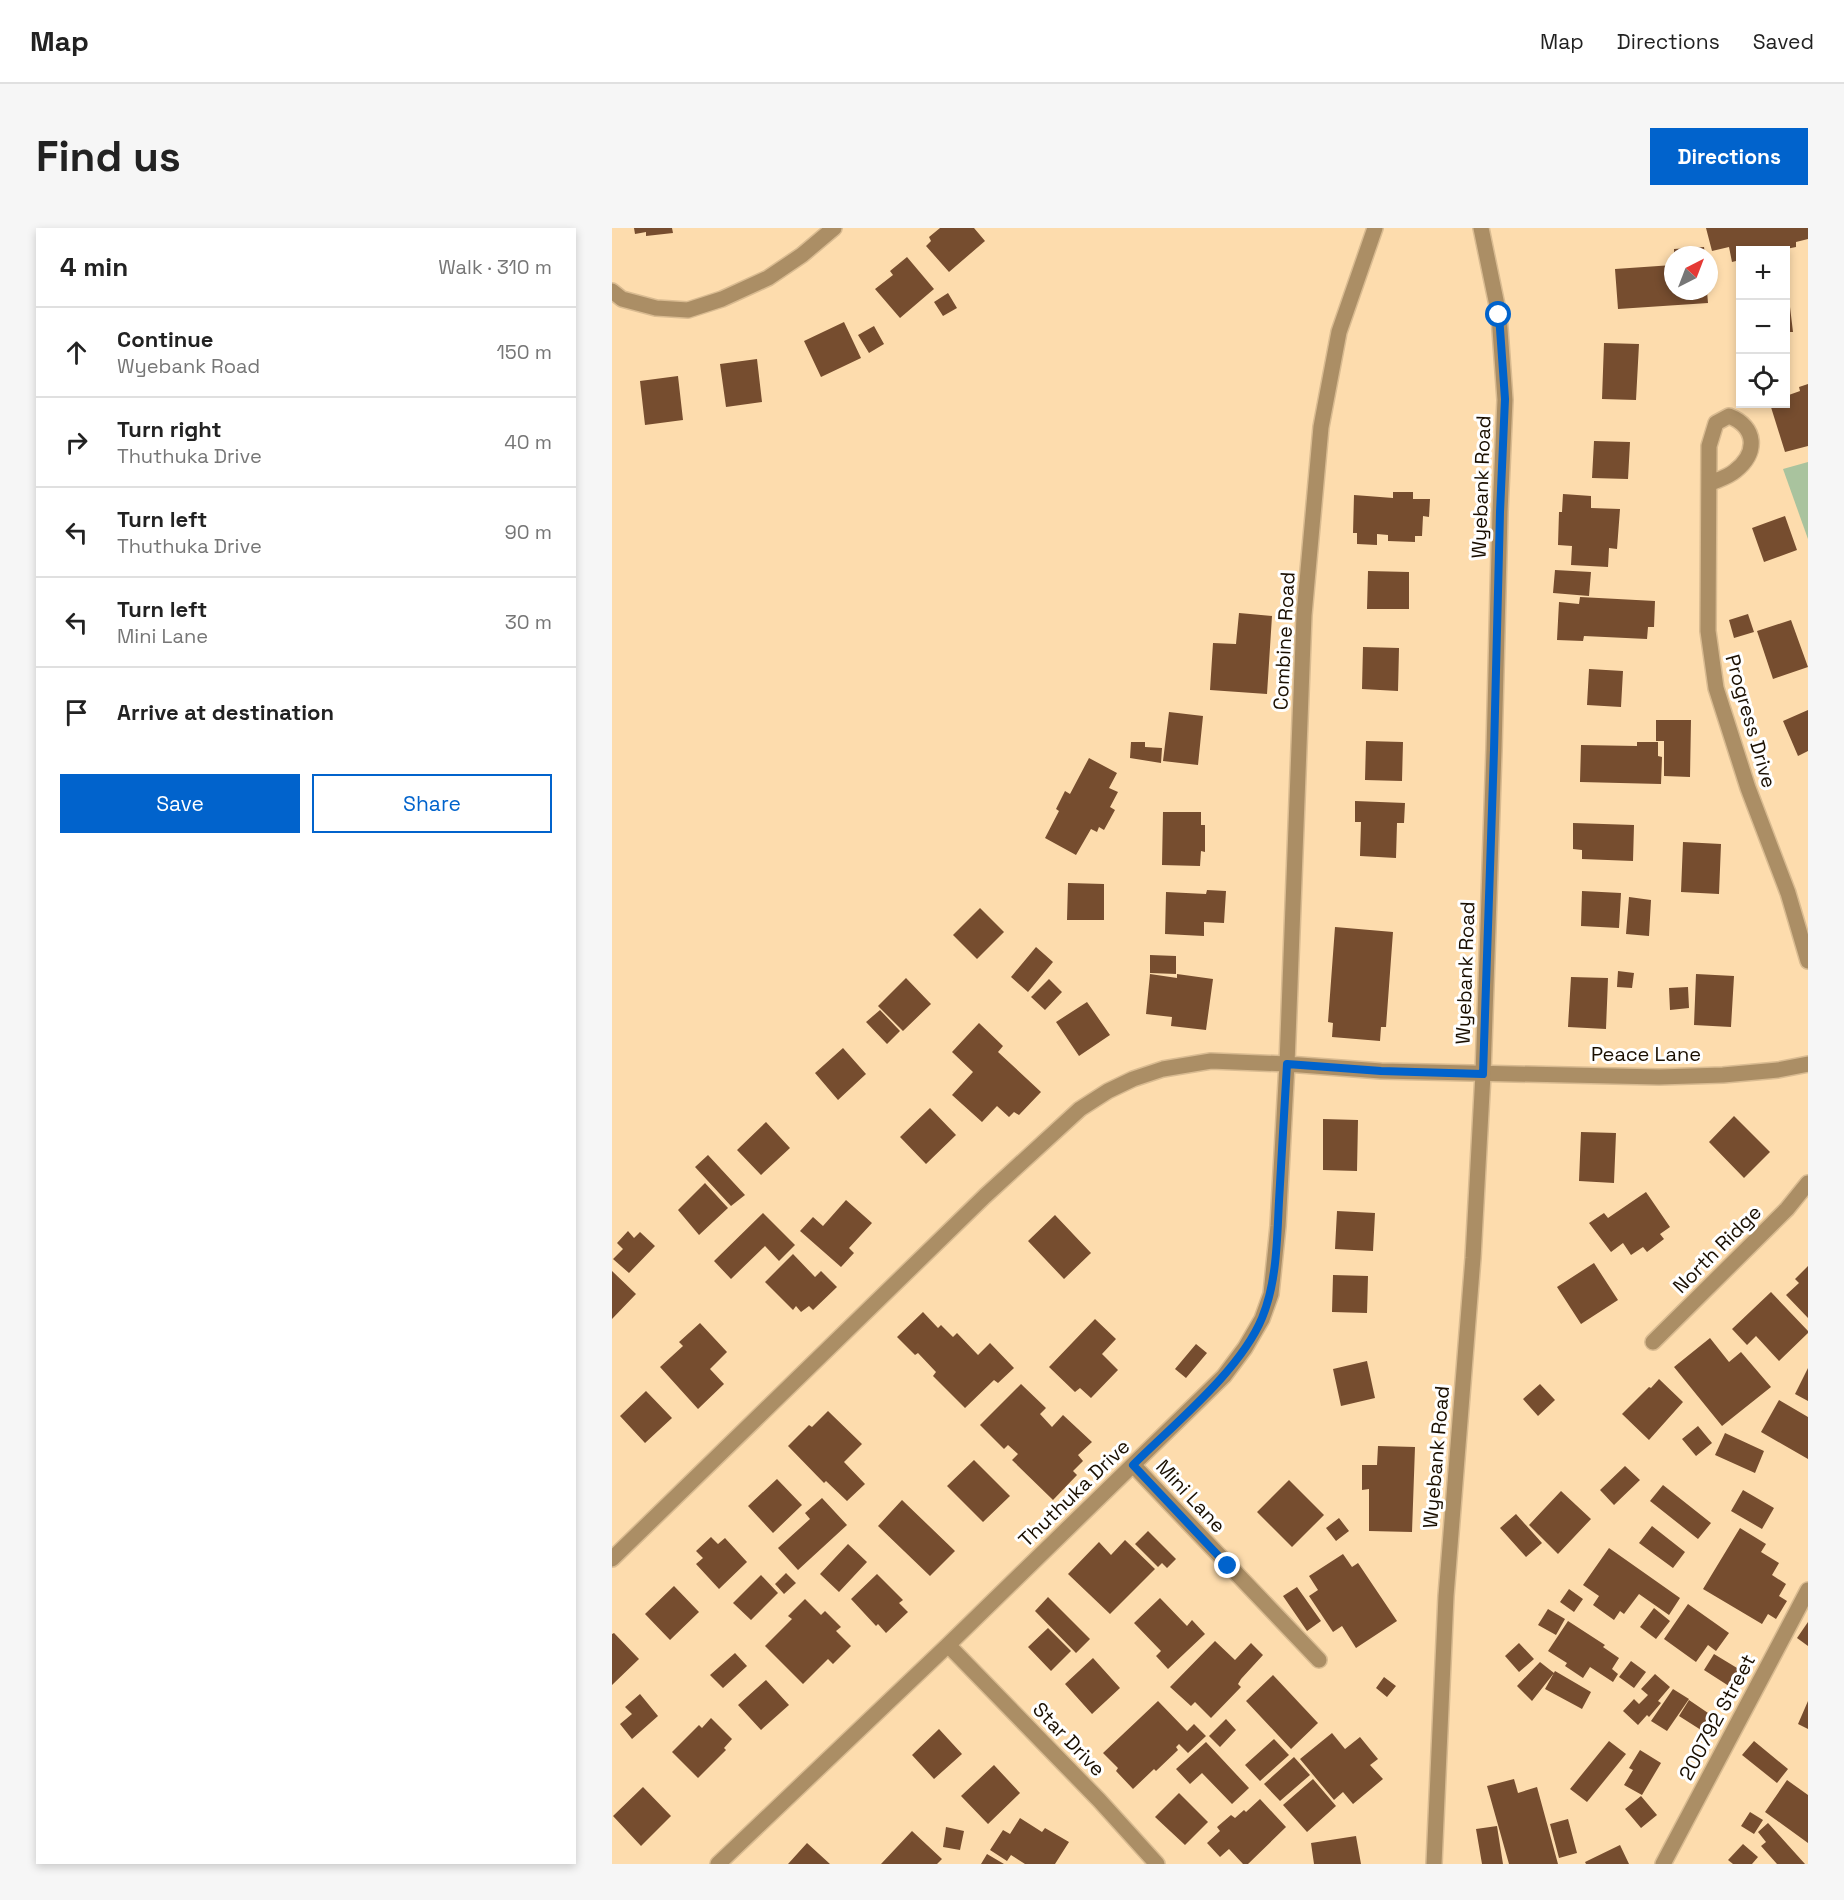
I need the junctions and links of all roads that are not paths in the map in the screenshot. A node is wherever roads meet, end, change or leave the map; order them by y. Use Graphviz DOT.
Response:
graph roads {
  1 [pos="834,228"];
  2 [pos="1374,228"];
  3 [pos="1481,228"];
  4 [pos="612,291"];
  5 [pos="1709,484"];
  6 [pos="1808,961"];
  7 [pos="1287,1064"];
  8 [pos="1808,1064"];
  9 [pos="1483,1074"];
  10 [pos="1808,1183"];
  11 [pos="1653,1342"];
  12 [pos="1133,1465"];
  13 [pos="612,1558"];
  14 [pos="1808,1590"];
  15 [pos="948,1645"];
  16 [pos="1319,1660"];
  17 [pos="718,1864"];
  18 [pos="1157,1864"];
  19 [pos="1434,1864"];
  20 [pos="1663,1864"];
  1 -- 4 [label="street"];
  2 -- 7 [label="street, Combine Road"];
  3 -- 9 [label="street, Wyebank Road"];
  5 -- 6 [label="street, Progress Drive"];
  7 -- 9 [label="street"];
  7 -- 12 [label="street, Thuthuka Drive"];
  7 -- 13 [label="street"];
  8 -- 9 [label="street, Peace Lane"];
  9 -- 19 [label="street, Wyebank Road"];
  10 -- 11 [label="street, North Ridge"];
  12 -- 15 [label="street, Thuthuka Drive"];
  12 -- 16 [label="street, Mini Lane"];
  14 -- 20 [label="street, 200792 Street"];
  15 -- 17 [label="street, Thuthuka Drive"];
  15 -- 18 [label="street, Star Drive"];
}
